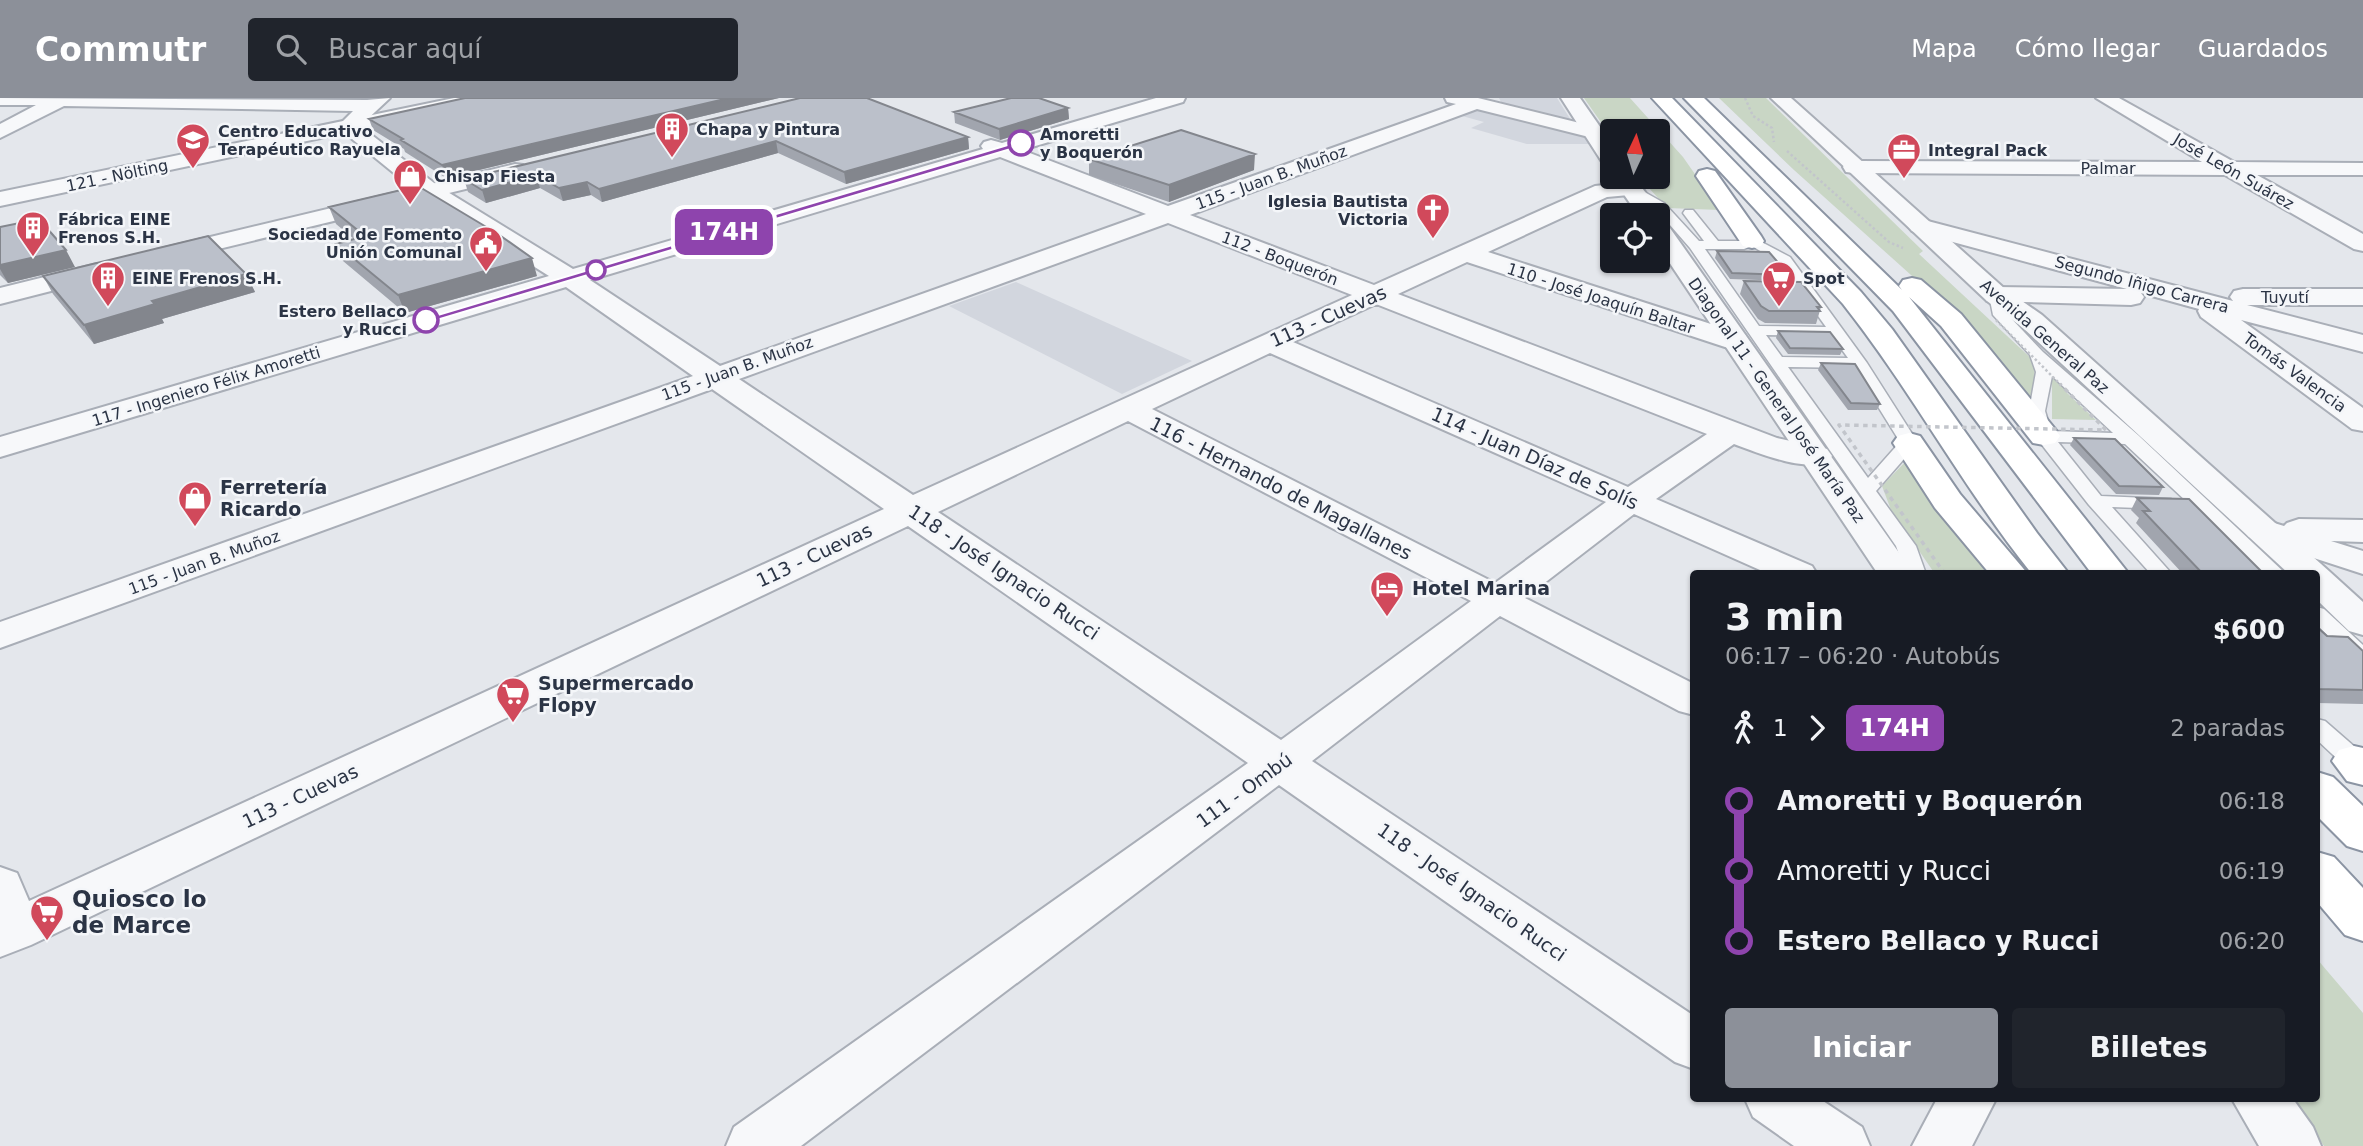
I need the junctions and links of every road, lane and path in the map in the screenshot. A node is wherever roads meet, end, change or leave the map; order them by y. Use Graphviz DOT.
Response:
graph roads {
  1 [pos="481,98"];
  2 [pos="1176,98"];
  3 [pos="1570,98"];
  4 [pos="1649,98"];
  5 [pos="1661,98"];
  6 [pos="1693,98"];
  7 [pos="1705,98"];
  8 [pos="1745,98"];
  9 [pos="1780,98"];
  10 [pos="2105,98"];
  11 [pos="0,99"];
  12 [pos="62,99"];
  13 [pos="1464,101"];
  14 [pos="376,102"];
  15 [pos="348,126"];
  16 [pos="0,132"];
  17 [pos="1593,132"];
  18 [pos="1692,133"];
  19 [pos="963,136"];
  20 [pos="1731,136"];
  21 [pos="1600,142"];
  22 [pos="1000,149"];
  23 [pos="536,165"];
  24 [pos="1854,167"];
  25 [pos="2228,168"];
  26 [pos="2363,169"];
  27 [pos="430,191"];
  28 [pos="1635,194"];
  29 [pos="1794,197"];
  30 [pos="0,199"];
  31 [pos="1689,213"];
  32 [pos="1166,215"];
  33 [pos="1915,238"];
  34 [pos="1752,241"];
  35 [pos="1670,242"];
  36 [pos="2363,244"];
  37 [pos="1695,245"];
  38 [pos="1714,245"];
  39 [pos="1468,254"];
  40 [pos="147,260"];
  41 [pos="120,266"];
  42 [pos="570,278"];
  43 [pos="1377,295"];
  44 [pos="0,296"];
  45 [pos="2192,297"];
  46 [pos="2363,297"];
  47 [pos="1996,307"];
  48 [pos="1837,332"];
  49 [pos="1744,335"];
  50 [pos="1270,342"];
  51 [pos="2363,344"];
  52 [pos="2037,354"];
  53 [pos="1777,362"];
  54 [pos="1859,363"];
  55 [pos="714,376"];
  56 [pos="1129,409"];
  57 [pos="2363,422"];
  58 [pos="1731,432"];
  59 [pos="2044,436"];
  60 [pos="2132,439"];
  61 [pos="1909,443"];
  62 [pos="0,447"];
  63 [pos="1816,456"];
  64 [pos="1868,489"];
  65 [pos="1631,500"];
  66 [pos="2095,501"];
  67 [pos="2202,504"];
  68 [pos="911,509"];
  69 [pos="2262,530"];
  70 [pos="2363,531"];
  71 [pos="2363,562"];
  72 [pos="1790,570"];
  73 [pos="1893,570"];
  74 [pos="1915,570"];
  75 [pos="1942,570"];
  76 [pos="2006,570"];
  77 [pos="2048,570"];
  78 [pos="2108,570"];
  79 [pos="2158,570"];
  80 [pos="2272,570"];
  81 [pos="2306,570"];
  82 [pos="2320,587"];
  83 [pos="1499,600"];
  84 [pos="2320,615"];
  85 [pos="2339,629"];
  86 [pos="0,636"];
  87 [pos="2363,657"];
  88 [pos="1690,699"];
  89 [pos="2320,730"];
  90 [pos="1282,761"];
  91 [pos="2360,764"];
  92 [pos="2320,791"];
  93 [pos="2363,834"];
  94 [pos="2320,873"];
  95 [pos="4,918"];
  96 [pos="2363,920"];
  97 [pos="1690,1042"];
  98 [pos="1777,1102"];
  99 [pos="1966,1102"];
  100 [pos="2262,1102"];
  101 [pos="755,1146"];
  102 [pos="1841,1146"];
  103 [pos="1941,1146"];
  104 [pos="2292,1146"];
  1 -- 15 [label="street, 121 - Nölting"];
  2 -- 22 [label="street, 117 - Ingeniero Félix Amoretti"];
  3 -- 17 [label="street"];
  4 -- 18 [label="highway"];
  5 -- 18 [label="highway"];
  6 -- 20 [label="highway"];
  7 -- 20 [label="highway"];
  8 -- 33 [label="path"];
  9 -- 24 [label="street, Avenida General Paz"];
  10 -- 25 [label="street, José León Suárez"];
  11 -- 12 [label="street"];
  12 -- 14 [label="street"];
  12 -- 16 [label="street"];
  13 -- 17 [label="street"];
  13 -- 32 [label="street, 115 - Juan B. Muñoz"];
  14 -- 15 [label="street"];
  15 -- 27 [label="street, 118 - José Ignacio Rucci"];
  15 -- 30 [label="street, 121 - Nölting"];
  17 -- 21 [label="street"];
  18 -- 34 [label="highway"];
  18 -- 77 [label="highway"];
  19 -- 22 [label="street, 112 - Boquerón"];
  20 -- 29 [label="highway"];
  22 -- 32 [label="street, 112 - Boquerón"];
  22 -- 42 [label="street, 117 - Ingeniero Félix Amoretti"];
  23 -- 27 [label="street"];
  24 -- 25 [label="street, Palmar"];
  24 -- 33 [label="street, Avenida General Paz"];
  25 -- 26 [label="street, Palmar"];
  25 -- 36 [label="street, José León Suárez"];
  27 -- 40 [label="street"];
  27 -- 42 [label="street, 118 - José Ignacio Rucci"];
  28 -- 37 [label="lane"];
  28 -- 39 [label="street, 113 - Cuevas"];
  29 -- 59 [label="highway"];
  29 -- 78 [label="highway"];
  31 -- 38 [label="lane"];
  32 -- 43 [label="street, 112 - Boquerón"];
  32 -- 55 [label="street, 115 - Juan B. Muñoz"];
  33 -- 45 [label="street, Segundo Iñigo Carrera"];
  33 -- 47 [label="street, Avenida General Paz"];
  34 -- 38 [label="lane"];
  34 -- 48 [label="lane"];
  35 -- 49 [label="street, Diagonal 11 - General José María Paz"];
  37 -- 38 [label="lane"];
  37 -- 49 [label="lane"];
  39 -- 43 [label="street, 113 - Cuevas"];
  39 -- 49 [label="street, 110 - José Joaquín Baltar"];
  41 -- 44 [label="street"];
  42 -- 55 [label="street, 118 - José Ignacio Rucci"];
  42 -- 62 [label="street, 117 - Ingeniero Félix Amoretti"];
  43 -- 50 [label="street, 113 - Cuevas"];
  43 -- 58 [label="street, 112 - Boquerón"];
  45 -- 46 [label="street, Tuyutí"];
  45 -- 47 [label="street, Tuyutí"];
  45 -- 51 [label="street, Segundo Iñigo Carrera"];
  45 -- 57 [label="street, Tomás Valencia"];
  47 -- 52 [label="lane"];
  47 -- 69 [label="street, Avenida General Paz"];
  47 -- 75 [label="path, bridge"];
  48 -- 49 [label="lane"];
  48 -- 54 [label="lane"];
  49 -- 53 [label="lane"];
  49 -- 63 [label="street, Diagonal 11 - General José María Paz"];
  50 -- 56 [label="street, 113 - Cuevas"];
  50 -- 65 [label="street, 114 - Juan Díaz de Solís"];
  52 -- 59 [label="lane"];
  52 -- 60 [label="lane"];
  53 -- 54 [label="lane"];
  53 -- 64 [label="lane"];
  54 -- 61 [label="lane"];
  55 -- 68 [label="street, 118 - José Ignacio Rucci"];
  55 -- 86 [label="street, 115 - Juan B. Muñoz"];
  56 -- 68 [label="street, 113 - Cuevas"];
  56 -- 83 [label="street, 116 - Hernando de Magallanes"];
  58 -- 63 [label="street, 112 - Boquerón"];
  58 -- 65 [label="street, 111 - Ombú"];
  59 -- 60 [label="lane"];
  59 -- 66 [label="lane"];
  60 -- 67 [label="lane"];
  61 -- 64 [label="lane"];
  61 -- 76 [label="highway"];
  63 -- 73 [label="street, Diagonal 11 - General José María Paz"];
  64 -- 74 [label="lane"];
  65 -- 72 [label="street, 114 - Juan Díaz de Solís"];
  65 -- 83 [label="street, 111 - Ombú"];
  66 -- 67 [label="lane"];
  66 -- 79 [label="lane"];
  67 -- 80 [label="lane"];
  68 -- 90 [label="street, 118 - José Ignacio Rucci"];
  68 -- 95 [label="street, 113 - Cuevas"];
  69 -- 70 [label="street"];
  69 -- 71 [label="street"];
  69 -- 81 [label="street, Avenida General Paz"];
  82 -- 85 [label="street"];
  83 -- 88 [label="street, 116 - Hernando de Magallanes"];
  83 -- 90 [label="street, 111 - Ombú"];
  84 -- 85 [label="lane"];
  85 -- 87 [label="lane"];
  89 -- 91 [label="lane"];
  90 -- 97 [label="street, 118 - José Ignacio Rucci"];
  90 -- 101 [label="street, 111 - Ombú"];
  92 -- 93 [label="highway"];
  94 -- 96 [label="highway"];
  98 -- 102 [label="street"];
  99 -- 103 [label="street"];
  100 -- 104 [label="street"];
}
